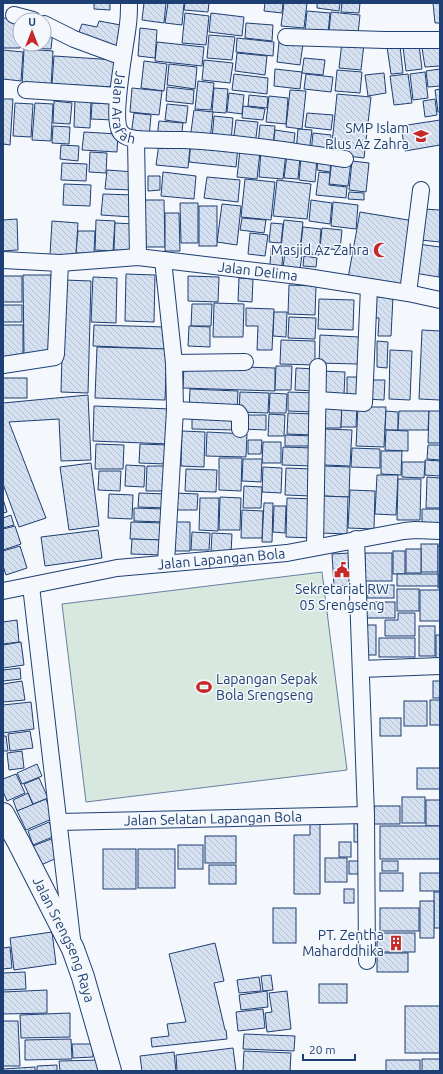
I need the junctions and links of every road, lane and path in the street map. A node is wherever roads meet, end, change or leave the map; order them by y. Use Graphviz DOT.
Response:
graph roads {
  1 [pos="130,3"];
  2 [pos="52,28"];
  3 [pos="286,38"];
  4 [pos="440,40"];
  5 [pos="123,57"];
  6 [pos="26,90"];
  7 [pos="118,96"];
  8 [pos="136,139"];
  9 [pos="345,159"];
  10 [pos="421,190"];
  11 [pos="138,257"];
  12 [pos="3,260"];
  13 [pos="163,260"];
  14 [pos="68,262"];
  15 [pos="369,287"];
  16 [pos="408,293"];
  17 [pos="440,296"];
  18 [pos="245,362"];
  19 [pos="174,363"];
  20 [pos="3,365"];
  21 [pos="318,367"];
  22 [pos="318,400"];
  23 [pos="175,410"];
  24 [pos="240,429"];
  25 [pos="440,531"];
  26 [pos="356,539"];
  27 [pos="315,547"];
  28 [pos="166,563"];
  29 [pos="31,586"];
  30 [pos="3,592"];
  31 [pos="440,666"];
  32 [pos="361,669"];
  33 [pos="3,814"];
  34 [pos="366,816"];
  35 [pos="59,822"];
  36 [pos="73,949"];
  37 [pos="367,961"];
  38 [pos="110,1071"];
  1 -- 5 [label="street, Jalan Arafah"];
  2 -- 5 [label="street"];
  3 -- 4 [label="street"];
  5 -- 7 [label="street, Jalan Arafah"];
  6 -- 7 [label="street"];
  7 -- 8 [label="street, Jalan Arafah"];
  8 -- 9 [label="street"];
  8 -- 11 [label="street, Jalan Arafah"];
  10 -- 16 [label="street"];
  11 -- 13 [label="street, Jalan Delima"];
  11 -- 14 [label="street, Jalan Delima"];
  12 -- 14 [label="street, Jalan Delima"];
  13 -- 15 [label="street, Jalan Delima"];
  13 -- 19 [label="street"];
  14 -- 20 [label="street"];
  15 -- 16 [label="street, Jalan Delima"];
  15 -- 22 [label="street"];
  16 -- 17 [label="street, Jalan Delima"];
  18 -- 19 [label="street"];
  19 -- 23 [label="street"];
  21 -- 22 [label="street"];
  22 -- 27 [label="street"];
  23 -- 24 [label="street"];
  23 -- 28 [label="street"];
  25 -- 26 [label="street, Jalan Lapangan Bola"];
  26 -- 27 [label="street, Jalan Lapangan Bola"];
  26 -- 32 [label="street"];
  27 -- 28 [label="street, Jalan Lapangan Bola"];
  28 -- 29 [label="street, Jalan Lapangan Bola"];
  29 -- 30 [label="street, Jalan Lapangan Bola"];
  29 -- 35 [label="street"];
  31 -- 32 [label="street"];
  32 -- 34 [label="street"];
  33 -- 36 [label="main road, Jalan Srengseng Raya"];
  34 -- 35 [label="street, Jalan Selatan Lapangan Bola"];
  34 -- 37 [label="street"];
  35 -- 36 [label="street"];
  36 -- 38 [label="main road, Jalan Srengseng Raya"];
}
